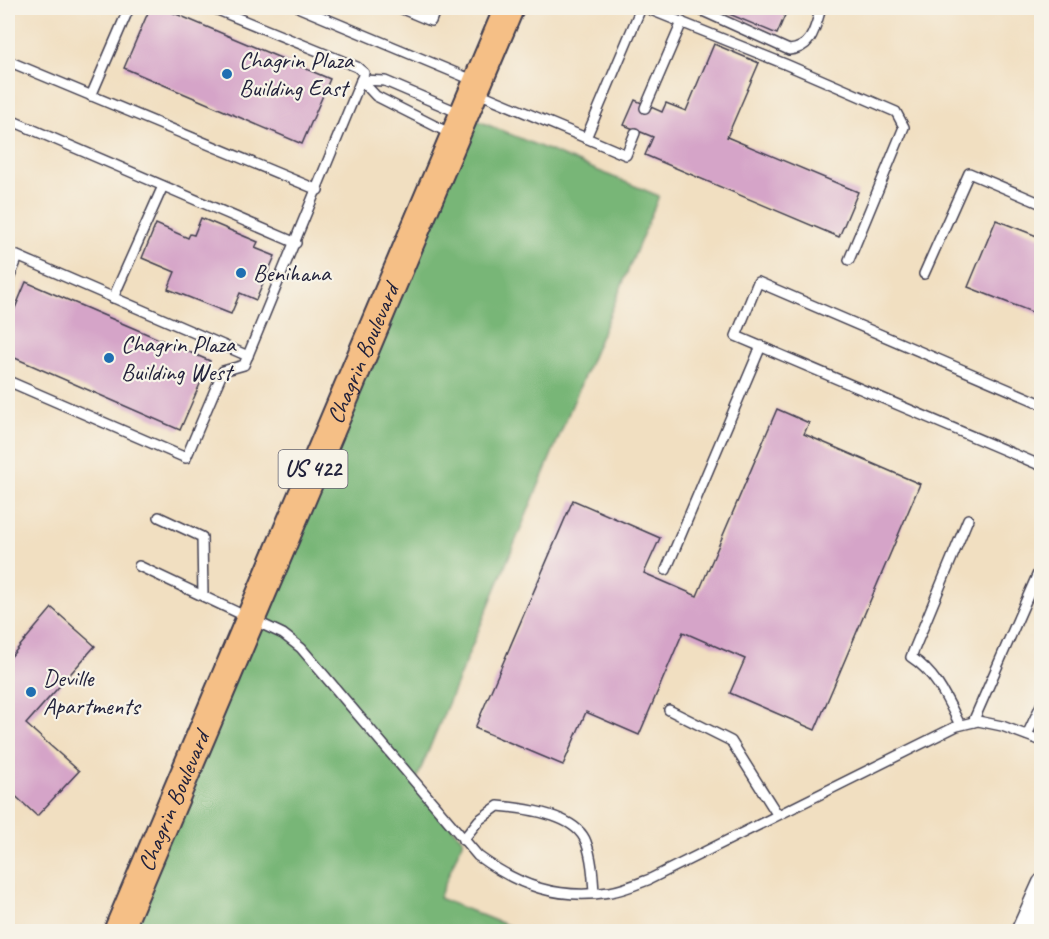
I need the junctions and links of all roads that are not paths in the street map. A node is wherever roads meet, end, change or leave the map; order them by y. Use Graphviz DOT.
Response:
graph roads {
  1 [pos="129,8"];
  2 [pos="213,8"];
  3 [pos="300,8"];
  4 [pos="400,8"];
  5 [pos="436,8"];
  6 [pos="509,8"];
  7 [pos="641,8"];
  8 [pos="646,8"];
  9 [pos="696,8"];
  10 [pos="821,8"];
  11 [pos="682,22"];
  12 [pos="8,61"];
  13 [pos="362,80"];
  14 [pos="91,96"];
  15 [pos="467,106"];
  16 [pos="645,108"];
  17 [pos="8,118"];
  18 [pos="635,133"];
  19 [pos="586,138"];
  20 [pos="163,186"];
  21 [pos="318,190"];
  22 [pos="1041,204"];
  23 [pos="296,243"];
  24 [pos="8,252"];
  25 [pos="18,257"];
  26 [pos="849,260"];
  27 [pos="924,274"];
  28 [pos="8,281"];
  29 [pos="113,298"];
  30 [pos="761,346"];
  31 [pos="248,356"];
  32 [pos="8,381"];
  33 [pos="1041,404"];
  34 [pos="1041,466"];
  35 [pos="159,517"];
  36 [pos="968,519"];
  37 [pos="1041,564"];
  38 [pos="139,566"];
  39 [pos="666,570"];
  40 [pos="203,596"];
  41 [pos="250,620"];
  42 [pos="1041,703"];
  43 [pos="669,710"];
  44 [pos="973,722"];
  45 [pos="960,725"];
  46 [pos="1027,735"];
  47 [pos="1041,741"];
  48 [pos="777,814"];
  49 [pos="464,840"];
  50 [pos="1041,883"];
  51 [pos="594,893"];
  52 [pos="118,932"];
  53 [pos="1020,932"];
  1 -- 14 [label="lane"];
  2 -- 13 [label="lane"];
  3 -- 15 [label="lane"];
  4 -- 5 [label="lane"];
  6 -- 15 [label="main road, Chagrin Boulevard / US 422"];
  7 -- 19 [label="lane"];
  8 -- 11 [label="lane"];
  9 -- 10 [label="lane"];
  11 -- 16 [label="lane"];
  11 -- 26 [label="lane"];
  12 -- 14 [label="lane"];
  13 -- 15 [label="lane"];
  13 -- 15 [label="lane"];
  13 -- 21 [label="lane"];
  14 -- 21 [label="lane"];
  15 -- 19 [label="lane"];
  15 -- 41 [label="main road, Chagrin Boulevard / US 422"];
  17 -- 20 [label="lane"];
  18 -- 19 [label="lane"];
  20 -- 23 [label="lane"];
  20 -- 29 [label="lane"];
  21 -- 23 [label="lane"];
  22 -- 27 [label="lane"];
  23 -- 31 [label="lane"];
  24 -- 25 [label="lane"];
  25 -- 28 [label="lane"];
  25 -- 29 [label="lane"];
  29 -- 31 [label="lane"];
  30 -- 33 [label="lane"];
  30 -- 34 [label="lane"];
  30 -- 39 [label="lane"];
  31 -- 32 [label="lane"];
  35 -- 40 [label="lane"];
  36 -- 45 [label="lane"];
  37 -- 44 [label="lane"];
  38 -- 40 [label="lane"];
  40 -- 41 [label="lane"];
  41 -- 49 [label="lane"];
  41 -- 52 [label="main road, Chagrin Boulevard / US 422"];
  42 -- 46 [label="lane"];
  43 -- 48 [label="lane"];
  44 -- 45 [label="lane"];
  44 -- 46 [label="lane"];
  45 -- 48 [label="lane"];
  46 -- 47 [label="lane"];
  48 -- 51 [label="lane"];
  49 -- 51 [label="lane"];
  49 -- 51 [label="lane"];
  50 -- 53 [label="street"];
}
